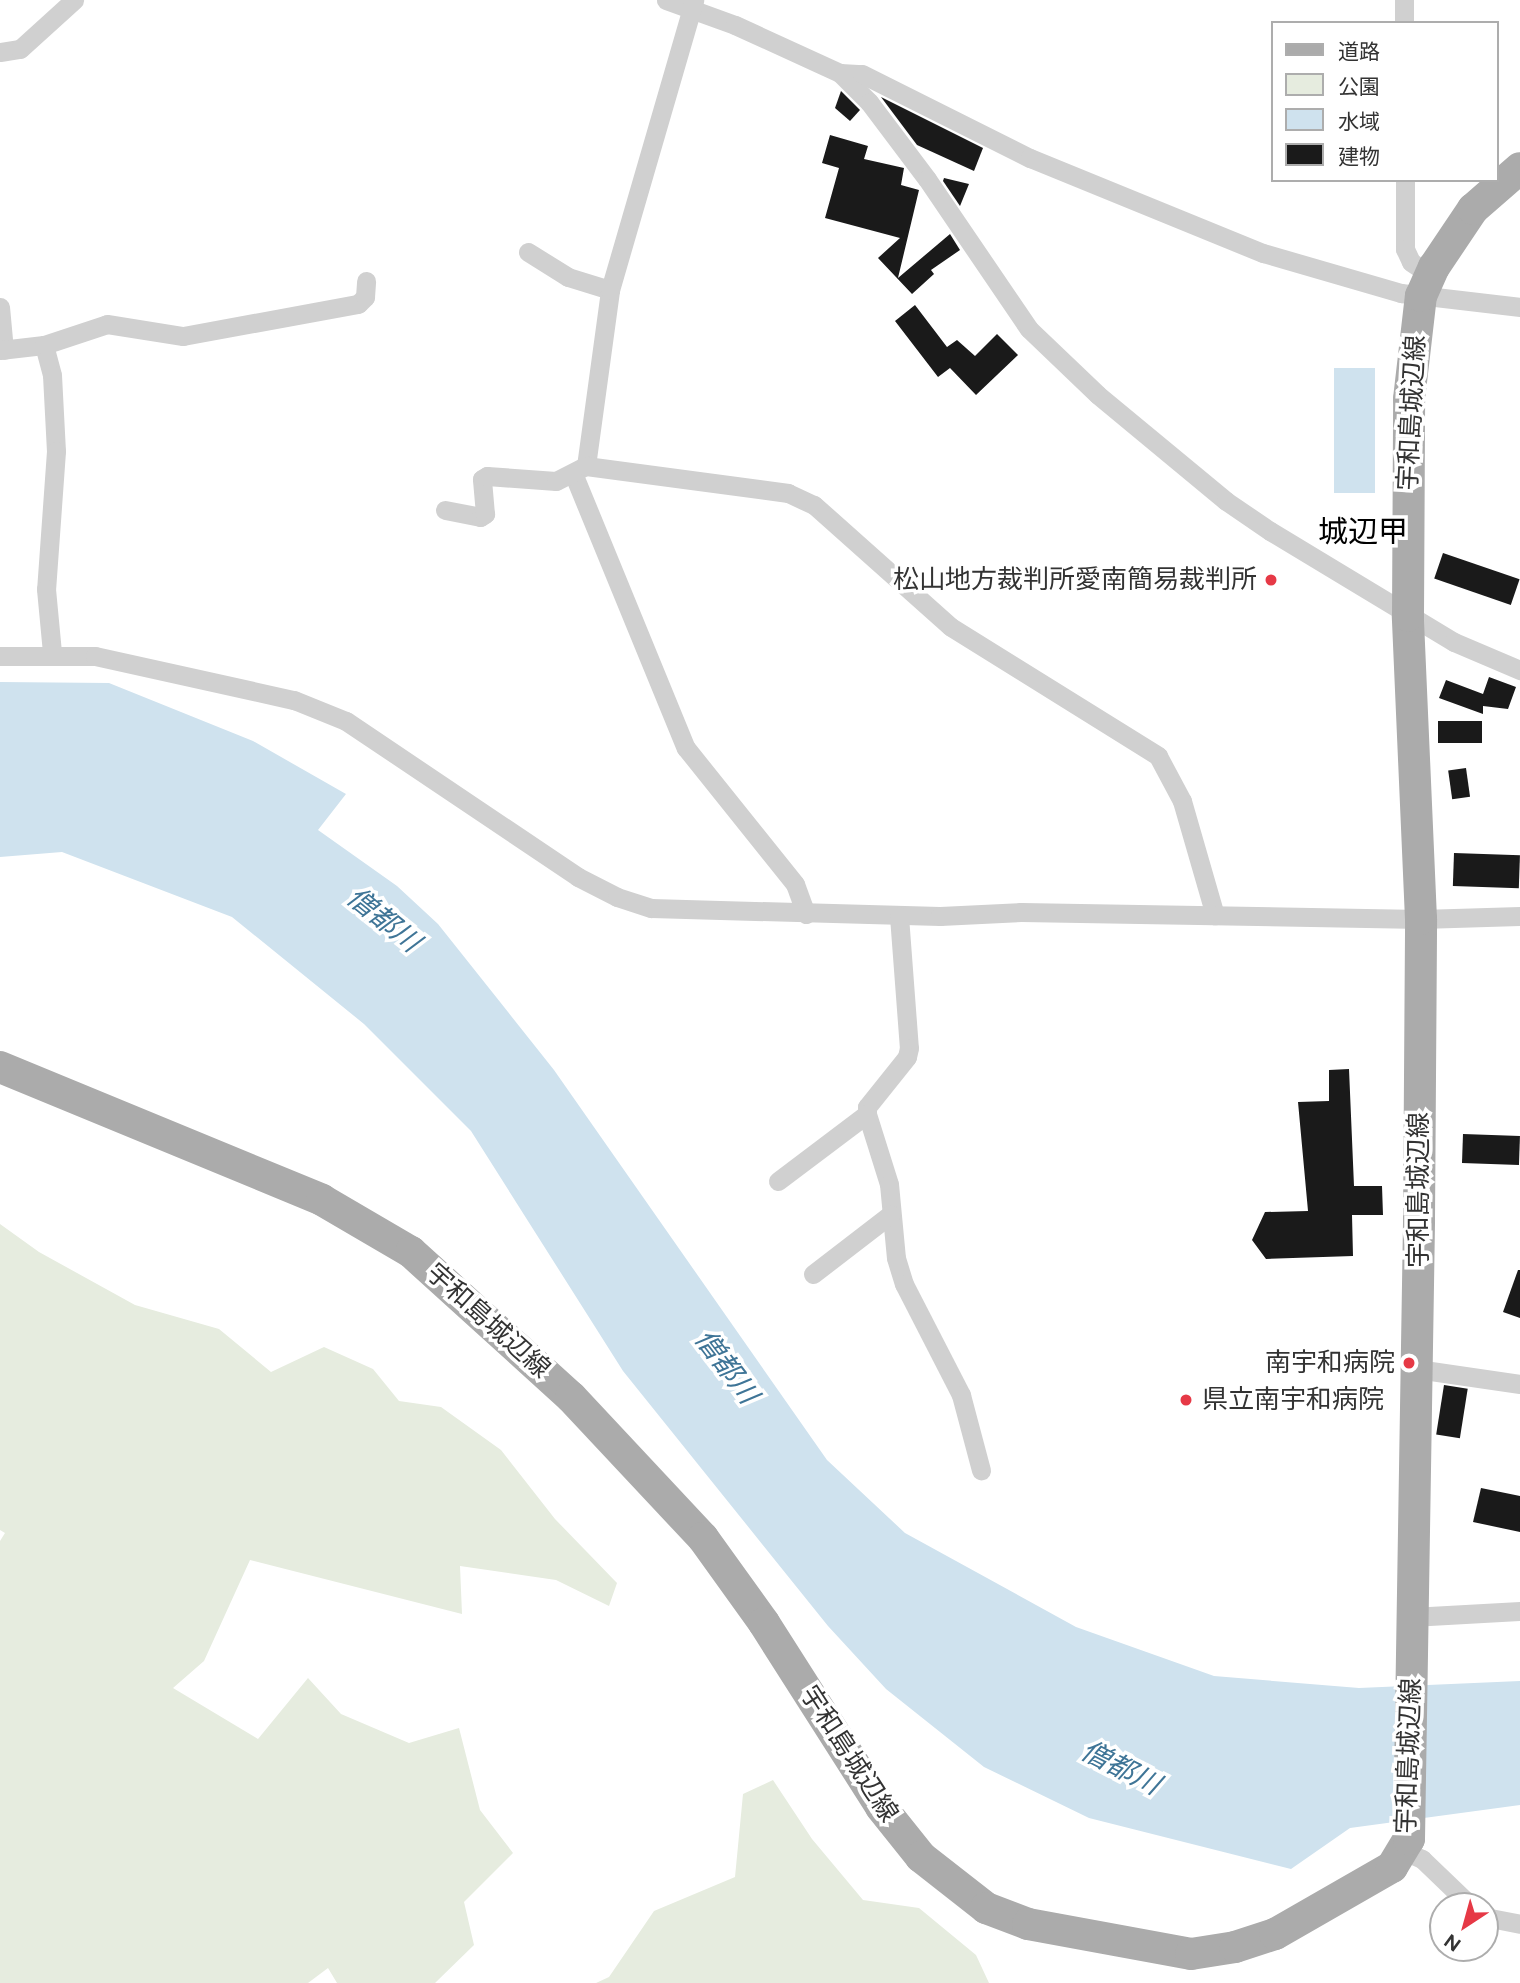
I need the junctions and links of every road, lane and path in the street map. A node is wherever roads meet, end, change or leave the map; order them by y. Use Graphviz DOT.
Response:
graph roads {
  1 [pos="74,0"];
  2 [pos="666,0"];
  3 [pos="1404,0"];
  4 [pos="693,5"];
  5 [pos="1404,21"];
  6 [pos="0,52"];
  7 [pos="840,73"];
  8 [pos="1520,168"];
  9 [pos="1405,182"];
  10 [pos="527,252"];
  11 [pos="366,281"];
  12 [pos="1425,286"];
  13 [pos="610,290"];
  14 [pos="0,307"];
  15 [pos="1520,307"];
  16 [pos="44,345"];
  17 [pos="2,350"];
  18 [pos="579,470"];
  19 [pos="445,510"];
  20 [pos="1408,616"];
  21 [pos="52,653"];
  22 [pos="0,656"];
  23 [pos="1520,670"];
  24 [pos="806,914"];
  25 [pos="1215,915"];
  26 [pos="899,916"];
  27 [pos="1520,916"];
  28 [pos="1421,919"];
  29 [pos="0,1067"];
  30 [pos="867,1114"];
  31 [pos="778,1181"];
  32 [pos="891,1214"];
  33 [pos="813,1274"];
  34 [pos="1417,1369"];
  35 [pos="1520,1384"];
  36 [pos="981,1470"];
  37 [pos="1520,1611"];
  38 [pos="1412,1624"];
  39 [pos="1407,1845"];
  40 [pos="1456,1892"];
  41 [pos="1499,1920"];
  42 [pos="1520,1924"];
  1 -- 6 [label="street"];
  2 -- 4 [label="street"];
  3 -- 5 [label="street"];
  4 -- 7 [label="street"];
  4 -- 13 [label="street"];
  7 -- 12 [label="street"];
  7 -- 20 [label="street"];
  8 -- 12 [label="main road, 宇和島城辺線"];
  9 -- 12 [label="street"];
  10 -- 13 [label="street"];
  11 -- 16 [label="street"];
  12 -- 15 [label="street"];
  12 -- 20 [label="main road, 宇和島城辺線"];
  13 -- 18 [label="street"];
  14 -- 17 [label="street"];
  16 -- 17 [label="street"];
  16 -- 21 [label="street"];
  18 -- 19 [label="street"];
  18 -- 24 [label="street"];
  18 -- 25 [label="street"];
  20 -- 23 [label="street"];
  20 -- 28 [label="main road, 宇和島城辺線"];
  21 -- 22 [label="street"];
  21 -- 24 [label="street"];
  24 -- 26 [label="street"];
  25 -- 26 [label="street"];
  25 -- 28 [label="street"];
  26 -- 30 [label="street"];
  27 -- 28 [label="street"];
  28 -- 34 [label="main road, 宇和島城辺線"];
  29 -- 39 [label="main road, 宇和島城辺線"];
  30 -- 31 [label="street"];
  30 -- 32 [label="street"];
  32 -- 33 [label="street"];
  32 -- 36 [label="street"];
  34 -- 35 [label="street"];
  34 -- 38 [label="main road, 宇和島城辺線"];
  37 -- 38 [label="street"];
  38 -- 39 [label="main road, 宇和島城辺線"];
  39 -- 40 [label="street"];
  41 -- 42 [label="street"];
}
